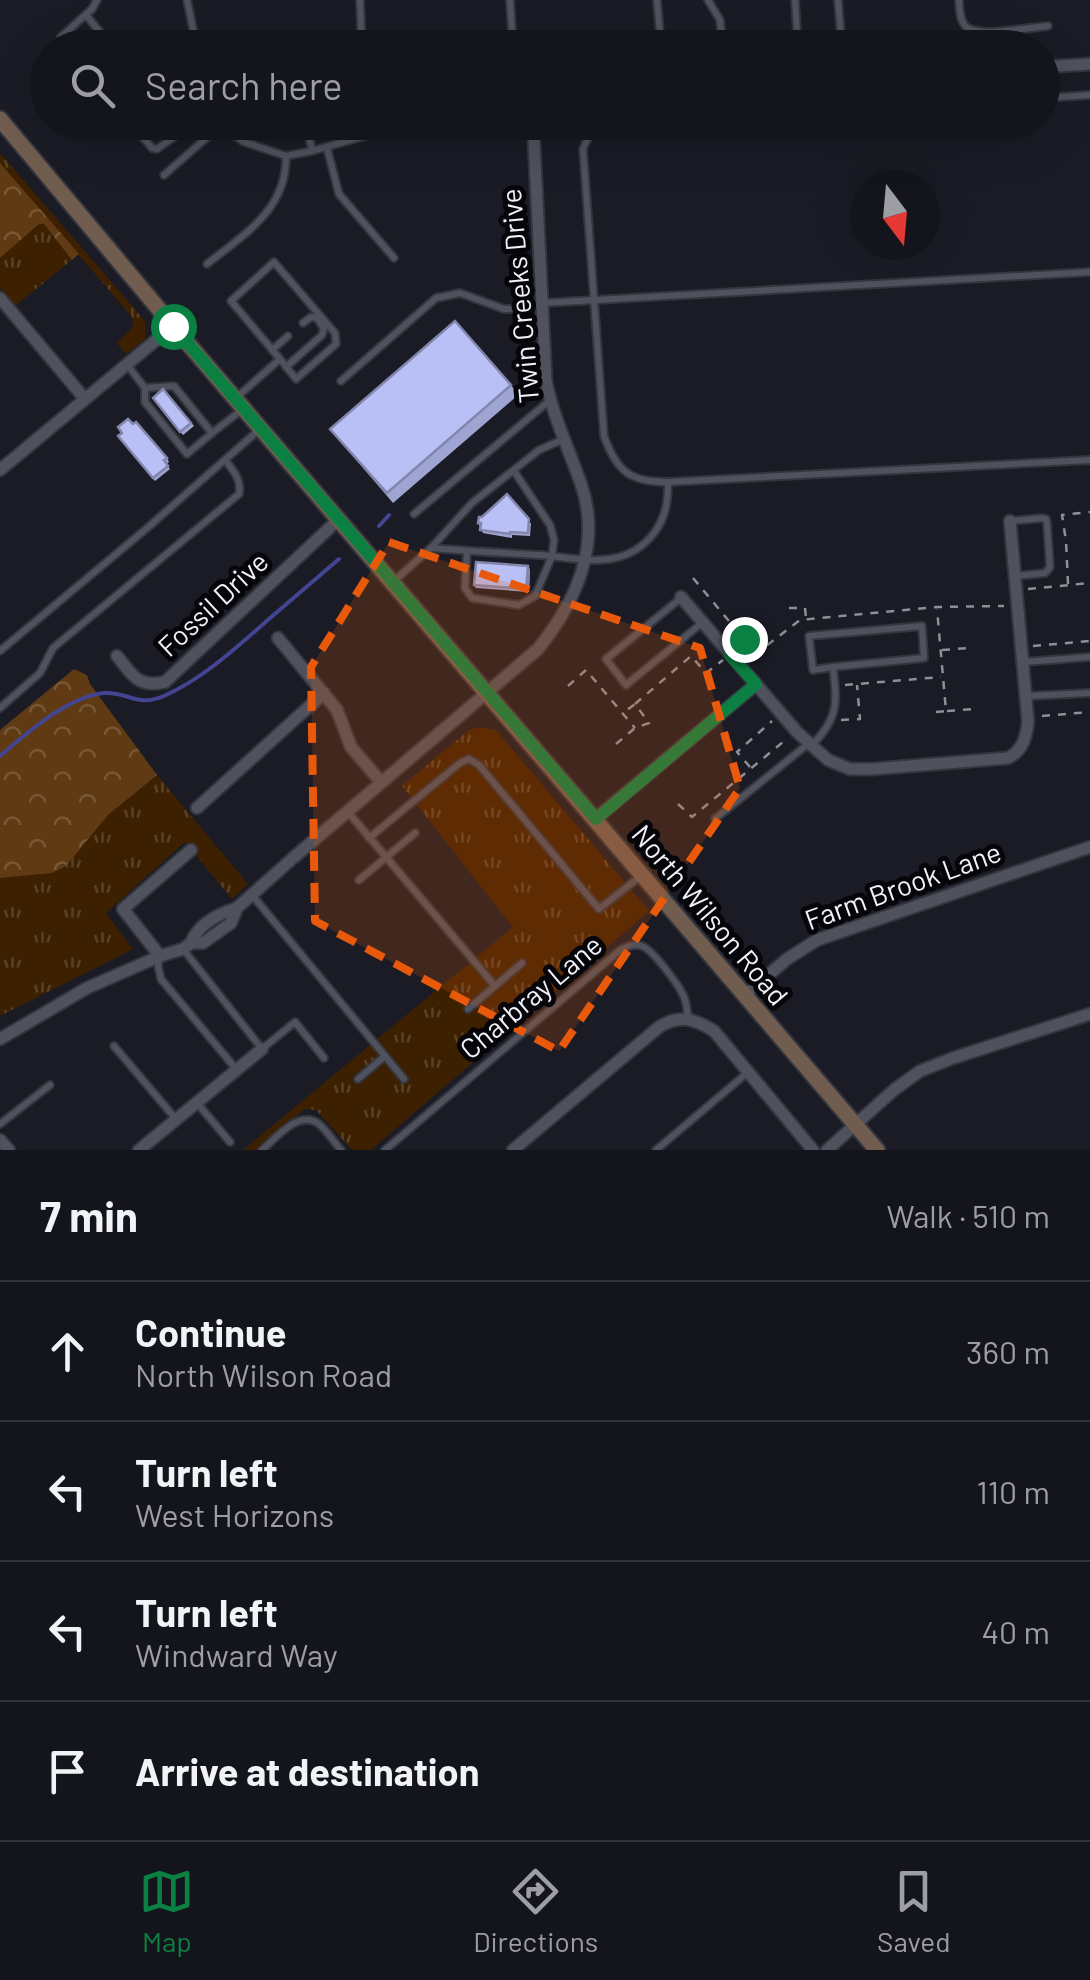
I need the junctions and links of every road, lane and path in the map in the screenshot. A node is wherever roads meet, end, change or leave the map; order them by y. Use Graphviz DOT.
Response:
graph roads {
  1 [pos="97,0"];
  2 [pos="187,0"];
  3 [pos="360,0"];
  4 [pos="510,0"];
  5 [pos="657,0"];
  6 [pos="708,0"];
  7 [pos="795,0"];
  8 [pos="838,0"];
  9 [pos="959,0"];
  10 [pos="86,15"];
  11 [pos="1048,26"];
  12 [pos="68,30"];
  13 [pos="98,30"];
  14 [pos="193,30"];
  15 [pos="361,30"];
  16 [pos="512,30"];
  17 [pos="660,30"];
  18 [pos="721,30"];
  19 [pos="797,30"];
  20 [pos="840,30"];
  21 [pos="970,30"];
  22 [pos="1013,30"];
  23 [pos="1090,64"];
  24 [pos="1060,66"];
  25 [pos="1090,95"];
  26 [pos="1060,97"];
  27 [pos="0,119"];
  28 [pos="145,140"];
  29 [pos="170,140"];
  30 [pos="201,140"];
  31 [pos="241,140"];
  32 [pos="310,140"];
  33 [pos="354,140"];
  34 [pos="534,140"];
  35 [pos="586,140"];
  36 [pos="327,148"];
  37 [pos="312,151"];
  38 [pos="286,156"];
  39 [pos="164,175"];
  40 [pos="394,258"];
  41 [pos="208,264"];
  42 [pos="1090,272"];
  43 [pos="0,298"];
  44 [pos="595,300"];
  45 [pos="542,303"];
  46 [pos="303,323"];
  47 [pos="173,326"];
  48 [pos="288,336"];
  49 [pos="272,350"];
  50 [pos="280,360"];
  51 [pos="126,364"];
  52 [pos="286,367"];
  53 [pos="341,380"];
  54 [pos="145,388"];
  55 [pos="85,399"];
  56 [pos="550,400"];
  57 [pos="240,403"];
  58 [pos="261,428"];
  59 [pos="212,434"];
  60 [pos="564,440"];
  61 [pos="224,460"];
  62 [pos="1090,460"];
  63 [pos="0,470"];
  64 [pos="514,471"];
  65 [pos="668,482"];
  66 [pos="1090,512"];
  67 [pos="414,514"];
  68 [pos="338,520"];
  69 [pos="1010,521"];
  70 [pos="431,548"];
  71 [pos="466,550"];
  72 [pos="552,556"];
  73 [pos="586,560"];
  74 [pos="1015,576"];
  75 [pos="693,578"];
  76 [pos="393,582"];
  77 [pos="1090,583"];
  78 [pos="1068,584"];
  79 [pos="1028,588"];
  80 [pos="681,597"];
  81 [pos="1018,604"];
  82 [pos="937,607"];
  83 [pos="789,608"];
  84 [pos="806,619"];
  85 [pos="703,622"];
  86 [pos="278,638"];
  87 [pos="1090,642"];
  88 [pos="743,646"];
  89 [pos="1033,646"];
  90 [pos="970,648"];
  91 [pos="940,650"];
  92 [pos="0,651"];
  93 [pos="730,655"];
  94 [pos="117,656"];
  95 [pos="1090,657"];
  96 [pos="1023,662"];
  97 [pos="833,668"];
  98 [pos="943,677"];
  99 [pos="756,684"];
  100 [pos="857,684"];
  101 [pos="842,685"];
  102 [pos="568,686"];
  103 [pos="487,692"];
  104 [pos="1090,692"];
  105 [pos="324,693"];
  106 [pos="1026,696"];
  107 [pos="634,704"];
  108 [pos="0,708"];
  109 [pos="976,709"];
  110 [pos="946,711"];
  111 [pos="936,712"];
  112 [pos="1090,712"];
  113 [pos="622,714"];
  114 [pos="1037,717"];
  115 [pos="776,718"];
  116 [pos="838,720"];
  117 [pos="635,728"];
  118 [pos="783,742"];
  119 [pos="616,744"];
  120 [pos="810,744"];
  121 [pos="752,768"];
  122 [pos="381,782"];
  123 [pos="678,804"];
  124 [pos="197,808"];
  125 [pos="347,811"];
  126 [pos="596,819"];
  127 [pos="715,819"];
  128 [pos="415,833"];
  129 [pos="369,838"];
  130 [pos="1090,847"];
  131 [pos="191,850"];
  132 [pos="386,857"];
  133 [pos="643,874"];
  134 [pos="358,880"];
  135 [pos="252,895"];
  136 [pos="187,946"];
  137 [pos="160,956"];
  138 [pos="522,963"];
  139 [pos="495,986"];
  140 [pos="745,995"];
  141 [pos="468,1009"];
  142 [pos="1090,1014"];
  143 [pos="688,1018"];
  144 [pos="0,1039"];
  145 [pos="114,1046"];
  146 [pos="262,1049"];
  147 [pos="385,1056"];
  148 [pos="324,1058"];
  149 [pos="236,1069"];
  150 [pos="748,1072"];
  151 [pos="358,1078"];
  152 [pos="404,1079"];
  153 [pos="50,1085"];
  154 [pos="196,1102"];
  155 [pos="176,1119"];
  156 [pos="0,1124"];
  157 [pos="855,1124"];
  158 [pos="0,1140"];
  159 [pos="230,1142"];
  160 [pos="9,1150"];
  161 [pos="139,1150"];
  162 [pos="262,1150"];
  163 [pos="342,1150"];
  164 [pos="385,1150"];
  165 [pos="513,1150"];
  166 [pos="656,1150"];
  167 [pos="813,1150"];
  168 [pos="827,1150"];
  169 [pos="877,1150"];
  1 -- 10 [label="lane"];
  2 -- 14 [label="lane"];
  3 -- 15 [label="lane"];
  4 -- 16 [label="lane"];
  5 -- 17 [label="lane"];
  6 -- 18 [label="lane"];
  7 -- 19 [label="lane"];
  8 -- 20 [label="lane"];
  9 -- 21 [label="lane"];
  10 -- 12 [label="lane"];
  10 -- 13 [label="lane"];
  11 -- 22 [label="lane"];
  23 -- 24 [label="street"];
  25 -- 26 [label="lane"];
  27 -- 47 [label="main road, North Wilson Road"];
  28 -- 29 [label="lane"];
  30 -- 39 [label="lane"];
  31 -- 38 [label="lane"];
  32 -- 37 [label="lane"];
  33 -- 36 [label="lane"];
  34 -- 45 [label="street, Twin Creeks Drive"];
  35 -- 44 [label="lane"];
  36 -- 37 [label="lane"];
  36 -- 40 [label="lane"];
  37 -- 38 [label="lane"];
  38 -- 41 [label="lane"];
  42 -- 44 [label="lane"];
  43 -- 55 [label="street"];
  44 -- 45 [label="lane"];
  44 -- 65 [label="lane"];
  45 -- 53 [label="lane"];
  45 -- 56 [label="street, Twin Creeks Drive"];
  46 -- 52 [label="lane"];
  47 -- 51 [label="street"];
  47 -- 57 [label="main road, North Wilson Road"];
  48 -- 49 [label="lane"];
  49 -- 50 [label="lane"];
  49 -- 52 [label="lane"];
  50 -- 52 [label="lane"];
  50 -- 57 [label="lane"];
  51 -- 54 [label="lane"];
  51 -- 55 [label="street"];
  54 -- 59 [label="lane"];
  54 -- 59 [label="lane"];
  55 -- 63 [label="street"];
  56 -- 60 [label="street, Twin Creeks Drive"];
  56 -- 67 [label="lane"];
  57 -- 58 [label="main road, North Wilson Road"];
  57 -- 59 [label="lane"];
  58 -- 61 [label="lane"];
  58 -- 68 [label="main road, North Wilson Road"];
  60 -- 64 [label="lane"];
  60 -- 73 [label="street, Twin Creeks Drive"];
  61 -- 92 [label="lane"];
  61 -- 108 [label="lane"];
  62 -- 65 [label="lane"];
  64 -- 70 [label="lane"];
  64 -- 72 [label="lane"];
  65 -- 73 [label="lane"];
  66 -- 78 [label="path"];
  68 -- 76 [label="main road, North Wilson Road"];
  68 -- 94 [label="street, Fossil Drive"];
  69 -- 74 [label="street"];
  69 -- 74 [label="lane"];
  70 -- 71 [label="lane"];
  70 -- 76 [label="lane"];
  71 -- 72 [label="lane"];
  71 -- 72 [label="lane"];
  72 -- 73 [label="lane"];
  73 -- 103 [label="street, Twin Creeks Drive"];
  74 -- 81 [label="street"];
  75 -- 88 [label="path"];
  76 -- 103 [label="main road, North Wilson Road"];
  77 -- 78 [label="path"];
  78 -- 79 [label="path"];
  80 -- 85 [label="street"];
  80 -- 85 [label="lane"];
  81 -- 82 [label="path"];
  81 -- 96 [label="street"];
  82 -- 84 [label="path"];
  82 -- 91 [label="path"];
  83 -- 84 [label="path"];
  84 -- 88 [label="path"];
  85 -- 93 [label="street"];
  86 -- 105 [label="street"];
  87 -- 89 [label="path"];
  88 -- 93 [label="path"];
  90 -- 91 [label="path"];
  91 -- 98 [label="path"];
  93 -- 99 [label="street"];
  93 -- 107 [label="path"];
  95 -- 96 [label="lane"];
  96 -- 106 [label="street"];
  97 -- 97 [label="lane"];
  97 -- 120 [label="lane"];
  98 -- 100 [label="path"];
  98 -- 110 [label="path"];
  99 -- 120 [label="street"];
  99 -- 126 [label="street"];
  100 -- 101 [label="path"];
  100 -- 116 [label="path"];
  102 -- 113 [label="path"];
  103 -- 122 [label="street, Twin Creeks Drive"];
  103 -- 126 [label="main road, North Wilson Road"];
  104 -- 106 [label="lane"];
  105 -- 122 [label="street"];
  105 -- 124 [label="street"];
  106 -- 120 [label="street"];
  107 -- 113 [label="path"];
  107 -- 117 [label="path"];
  109 -- 110 [label="path"];
  110 -- 111 [label="path"];
  112 -- 114 [label="path"];
  113 -- 117 [label="path"];
  115 -- 121 [label="path"];
  117 -- 119 [label="path"];
  118 -- 121 [label="path"];
  120 -- 127 [label="lane"];
  121 -- 123 [label="path"];
  122 -- 125 [label="street, Twin Creeks Drive"];
  125 -- 129 [label="lane"];
  125 -- 135 [label="street, Twin Creeks Drive"];
  126 -- 133 [label="main road, North Wilson Road"];
  128 -- 132 [label="lane"];
  129 -- 132 [label="lane"];
  129 -- 133 [label="lane"];
  130 -- 140 [label="street, Farm Brook Lane"];
  131 -- 137 [label="street"];
  132 -- 134 [label="lane"];
  132 -- 139 [label="lane"];
  133 -- 140 [label="main road, North Wilson Road"];
  135 -- 136 [label="street, Twin Creeks Drive"];
  135 -- 147 [label="lane"];
  136 -- 137 [label="street, Twin Creeks Drive"];
  136 -- 146 [label="lane"];
  137 -- 144 [label="street, Twin Creeks Drive"];
  137 -- 149 [label="lane"];
  138 -- 139 [label="lane"];
  139 -- 141 [label="lane"];
  140 -- 157 [label="main road, North Wilson Road"];
  142 -- 157 [label="street"];
  143 -- 150 [label="street"];
  143 -- 164 [label="lane, Charbray Lane"];
  143 -- 165 [label="street"];
  145 -- 155 [label="lane"];
  146 -- 148 [label="lane"];
  146 -- 149 [label="street"];
  147 -- 151 [label="lane"];
  147 -- 152 [label="lane"];
  149 -- 154 [label="street"];
  150 -- 166 [label="lane"];
  150 -- 167 [label="street"];
  153 -- 156 [label="lane"];
  154 -- 155 [label="street"];
  154 -- 159 [label="lane"];
  155 -- 161 [label="street"];
  157 -- 168 [label="street"];
  157 -- 169 [label="main road, North Wilson Road"];
  158 -- 160 [label="street"];
  162 -- 163 [label="lane"];
}
